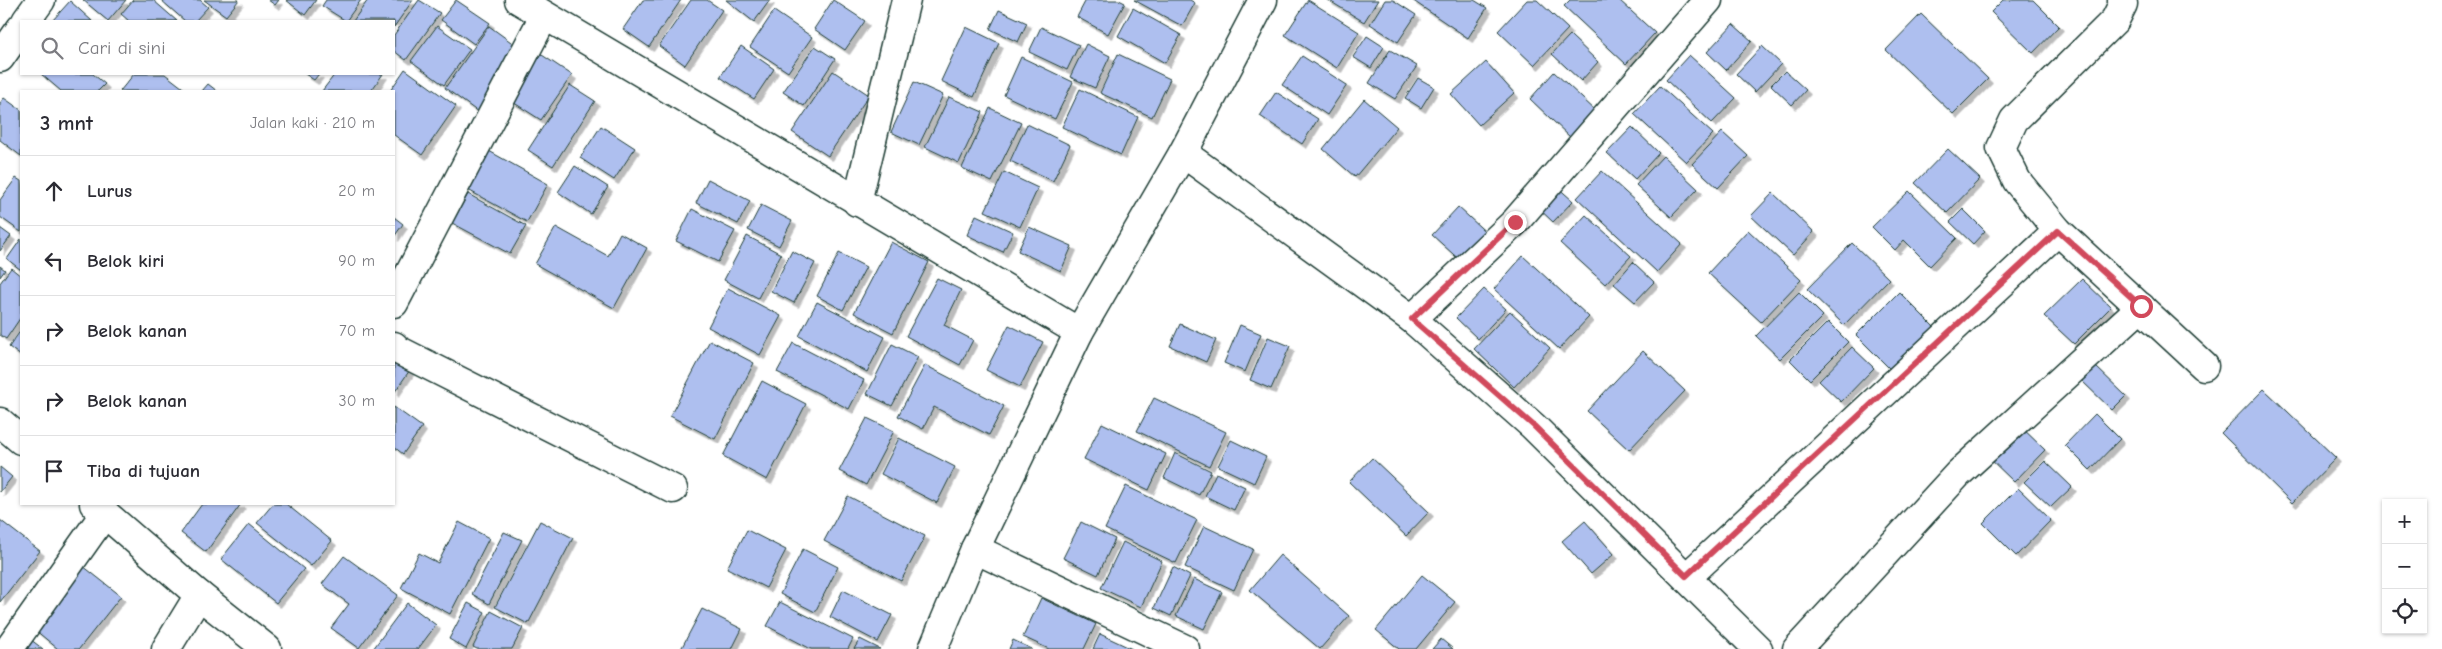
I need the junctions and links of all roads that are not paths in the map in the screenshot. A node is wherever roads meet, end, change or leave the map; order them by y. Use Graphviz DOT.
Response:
graph roads {
  1 [pos="41,0"];
  2 [pos="519,0"];
  3 [pos="906,0"];
  4 [pos="1263,0"];
  5 [pos="1708,0"];
  6 [pos="2122,0"];
  7 [pos="544,16"];
  8 [pos="27,20"];
  9 [pos="20,29"];
  10 [pos="0,58"];
  11 [pos="1183,153"];
  12 [pos="857,202"];
  13 [pos="2058,231"];
  14 [pos="395,301"];
  15 [pos="2141,306"];
  16 [pos="1412,319"];
  17 [pos="1079,332"];
  18 [pos="395,347"];
  19 [pos="2204,366"];
  20 [pos="0,422"];
  21 [pos="20,439"];
  22 [pos="673,489"];
  23 [pos="100,508"];
  24 [pos="975,549"];
  25 [pos="1686,576"];
  26 [pos="199,595"];
  27 [pos="9,649"];
  28 [pos="166,649"];
  29 [pos="267,649"];
  30 [pos="933,649"];
  31 [pos="1185,649"];
  32 [pos="1758,649"];
  33 [pos="1797,649"];
  1 -- 8 [label="street"];
  2 -- 7 [label="street"];
  3 -- 12 [label="street"];
  4 -- 11 [label="street"];
  5 -- 16 [label="street"];
  6 -- 13 [label="street"];
  7 -- 12 [label="street"];
  7 -- 14 [label="street"];
  9 -- 10 [label="street"];
  11 -- 16 [label="street"];
  11 -- 17 [label="street"];
  12 -- 17 [label="street"];
  13 -- 15 [label="street"];
  13 -- 25 [label="street"];
  15 -- 19 [label="street"];
  15 -- 33 [label="street"];
  16 -- 25 [label="street"];
  17 -- 24 [label="street"];
  18 -- 22 [label="street"];
  20 -- 21 [label="street"];
  23 -- 26 [label="street"];
  23 -- 27 [label="street"];
  24 -- 30 [label="street"];
  24 -- 31 [label="street"];
  25 -- 32 [label="street"];
  26 -- 28 [label="street"];
  26 -- 29 [label="street"];
}
